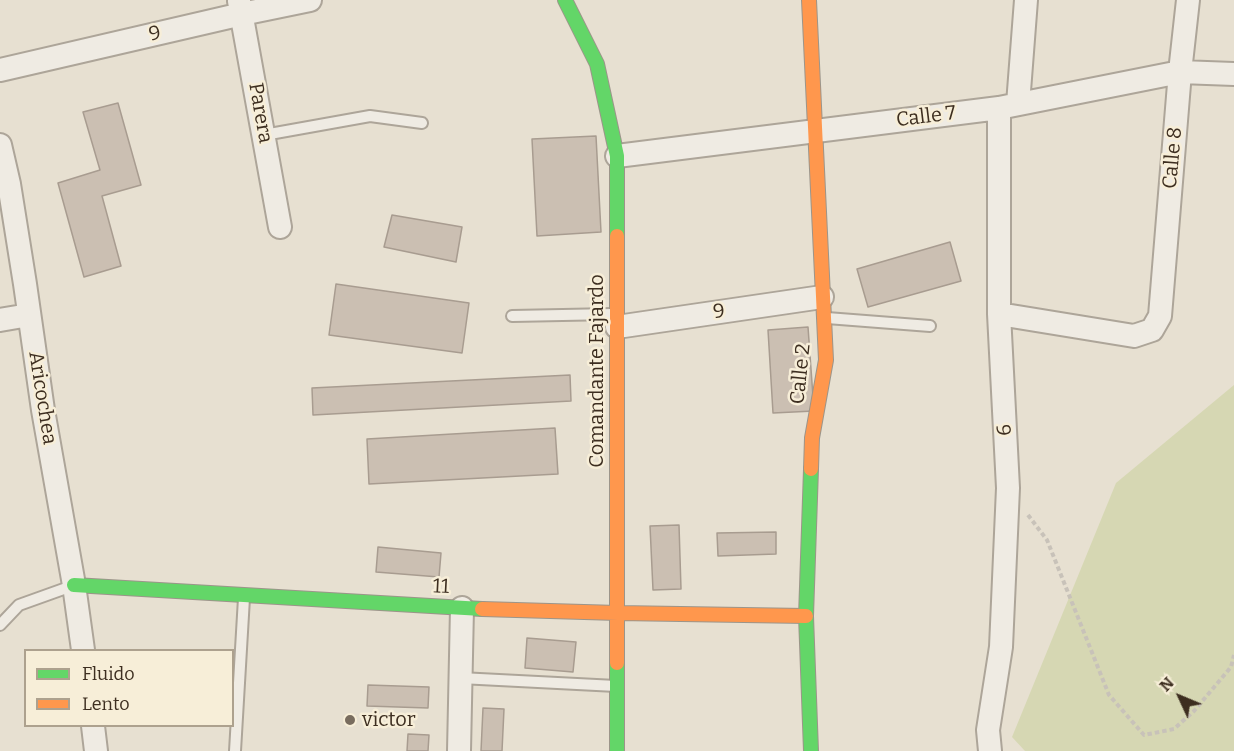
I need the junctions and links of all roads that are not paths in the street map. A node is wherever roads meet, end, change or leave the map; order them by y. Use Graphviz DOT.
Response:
graph roads {
  1 [pos="310,0"];
  2 [pos="565,0"];
  3 [pos="809,0"];
  4 [pos="1026,0"];
  5 [pos="1188,0"];
  6 [pos="241,7"];
  7 [pos="0,70"];
  8 [pos="1180,72"];
  9 [pos="1234,74"];
  10 [pos="1009,106"];
  11 [pos="422,123"];
  12 [pos="815,132"];
  13 [pos="264,135"];
  14 [pos="0,145"];
  15 [pos="617,156"];
  16 [pos="280,227"];
  17 [pos="822,308"];
  18 [pos="999,314"];
  19 [pos="29,315"];
  20 [pos="512,316"];
  21 [pos="0,320"];
  22 [pos="617,321"];
  23 [pos="930,326"];
  24 [pos="74,585"];
  25 [pos="244,595"];
  26 [pos="462,608"];
  27 [pos="618,613"];
  28 [pos="806,616"];
  29 [pos="0,625"];
  30 [pos="83,649"];
  31 [pos="460,678"];
  32 [pos="616,686"];
  33 [pos="93,727"];
  34 [pos="96,751"];
  35 [pos="235,751"];
  36 [pos="459,751"];
  37 [pos="618,751"];
  38 [pos="811,751"];
  39 [pos="990,751"];
  1 -- 6 [label="street, 9"];
  2 -- 15 [label="street, Comandante Fajardo"];
  3 -- 12 [label="street, Calle 2"];
  4 -- 10 [label="street, 6"];
  5 -- 8 [label="street, Calle 8"];
  6 -- 7 [label="street, 9"];
  6 -- 13 [label="street, Parera"];
  8 -- 9 [label="street, Calle 7"];
  8 -- 10 [label="street, Calle 7"];
  8 -- 18 [label="street, Calle 8"];
  10 -- 12 [label="street, Calle 7"];
  10 -- 18 [label="street, 6"];
  11 -- 13 [label="lane"];
  12 -- 15 [label="street, Calle 7"];
  12 -- 17 [label="street, Calle 2"];
  13 -- 16 [label="street, Parera"];
  14 -- 19 [label="street, Aricochea"];
  15 -- 22 [label="street, Comandante Fajardo"];
  17 -- 22 [label="street, 9"];
  17 -- 23 [label="lane"];
  17 -- 28 [label="street, Calle 2"];
  18 -- 39 [label="street, 6"];
  19 -- 21 [label="street"];
  19 -- 24 [label="street, Aricochea"];
  20 -- 22 [label="lane"];
  22 -- 27 [label="street, Comandante Fajardo"];
  24 -- 25 [label="street, 11"];
  24 -- 29 [label="lane"];
  24 -- 30 [label="street, Aricochea"];
  25 -- 26 [label="street, 11"];
  25 -- 35 [label="lane"];
  26 -- 27 [label="street, 11"];
  26 -- 31 [label="street"];
  27 -- 28 [label="street, 11"];
  27 -- 32 [label="street, Comandante Fajardo"];
  28 -- 38 [label="street, Calle 2"];
  31 -- 32 [label="lane"];
  31 -- 36 [label="street"];
  32 -- 37 [label="street, Comandante Fajardo"];
  33 -- 34 [label="street"];
}
